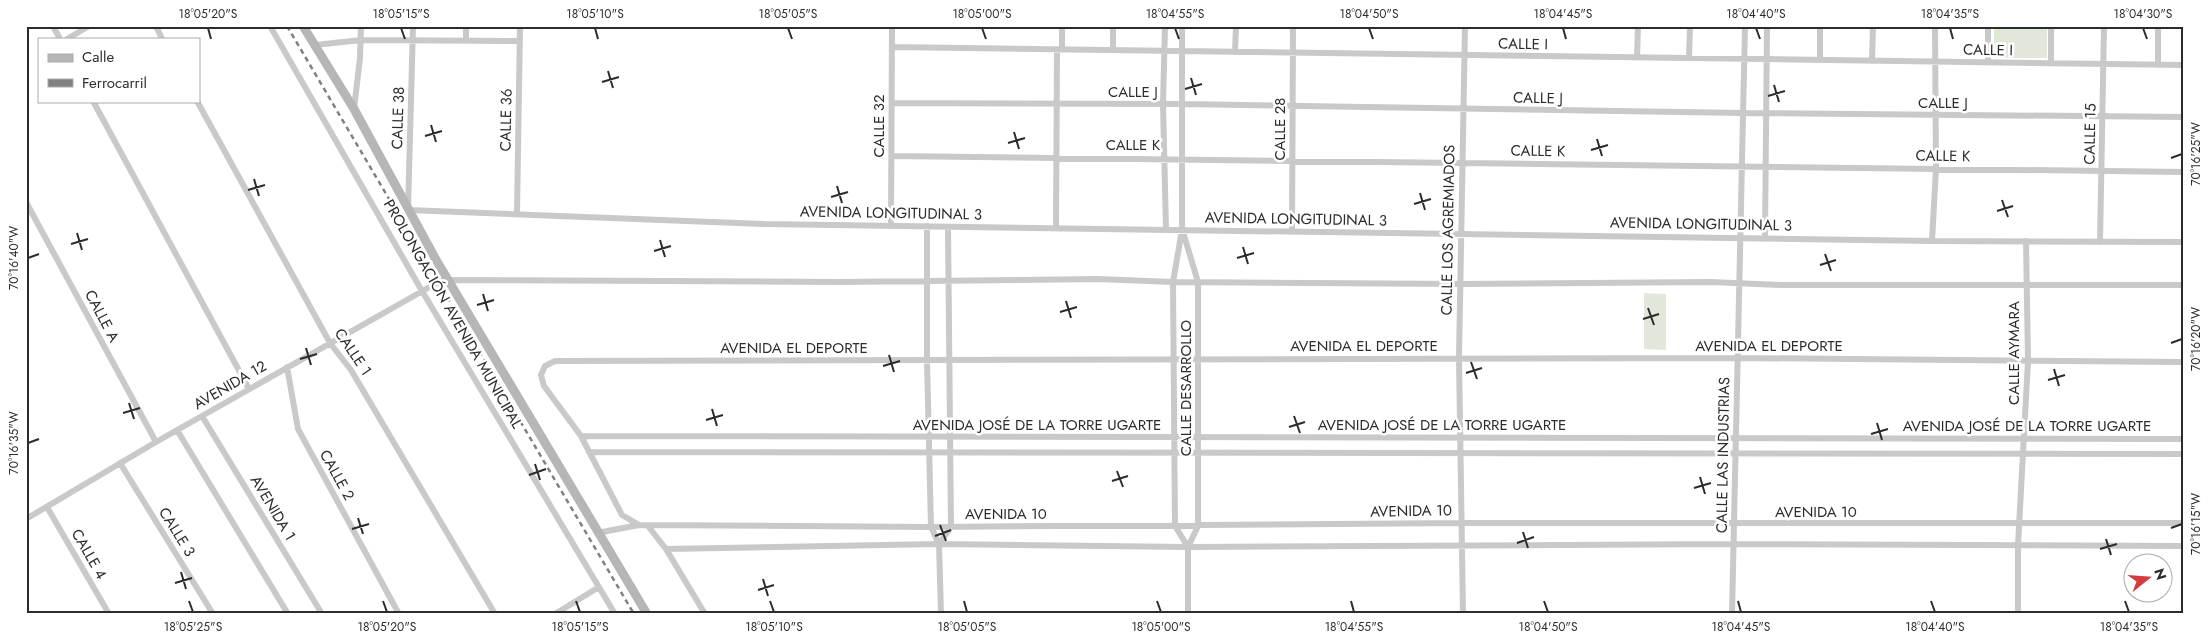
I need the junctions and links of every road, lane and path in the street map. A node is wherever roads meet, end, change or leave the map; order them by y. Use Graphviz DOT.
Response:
graph roads {
  1 [pos="53,26"];
  2 [pos="89,26"];
  3 [pos="156,26"];
  4 [pos="270,26"];
  5 [pos="303,26"];
  6 [pos="361,26"];
  7 [pos="413,26"];
  8 [pos="466,26"];
  9 [pos="520,26"];
  10 [pos="892,26"];
  11 [pos="1062,26"];
  12 [pos="1113,26"];
  13 [pos="1165,26"];
  14 [pos="1182,26"];
  15 [pos="1236,26"];
  16 [pos="1293,26"];
  17 [pos="1465,26"];
  18 [pos="1638,26"];
  19 [pos="1690,26"];
  20 [pos="1745,26"];
  21 [pos="1767,26"];
  22 [pos="1820,26"];
  23 [pos="1873,26"];
  24 [pos="1935,26"];
  25 [pos="1988,26"];
  26 [pos="2051,26"];
  27 [pos="2104,26"];
  28 [pos="2158,26"];
  29 [pos="59,38"];
  30 [pos="69,38"];
  31 [pos="162,38"];
  32 [pos="361,40"];
  33 [pos="413,40"];
  34 [pos="466,40"];
  35 [pos="520,41"];
  36 [pos="315,45"];
  37 [pos="892,47"];
  38 [pos="1060,50"];
  39 [pos="1113,50"];
  40 [pos="1164,51"];
  41 [pos="1182,51"];
  42 [pos="1236,52"];
  43 [pos="1293,53"];
  44 [pos="1464,55"];
  45 [pos="1637,58"];
  46 [pos="1690,58"];
  47 [pos="1744,59"];
  48 [pos="1767,60"];
  49 [pos="1820,60"];
  50 [pos="1872,61"];
  51 [pos="1935,62"];
  52 [pos="1988,63"];
  53 [pos="2051,64"];
  54 [pos="2104,64"];
  55 [pos="2158,65"];
  56 [pos="2184,65"];
  57 [pos="95,102"];
  58 [pos="198,102"];
  59 [pos="892,104"];
  60 [pos="1056,104"];
  61 [pos="1163,104"];
  62 [pos="1182,104"];
  63 [pos="1293,106"];
  64 [pos="354,109"];
  65 [pos="1462,109"];
  66 [pos="1743,113"];
  67 [pos="1766,113"];
  68 [pos="1936,116"];
  69 [pos="2102,116"];
  70 [pos="2184,117"];
  71 [pos="892,156"];
  72 [pos="1056,157"];
  73 [pos="1166,158"];
  74 [pos="1182,158"];
  75 [pos="1293,159"];
  76 [pos="1462,162"];
  77 [pos="1766,167"];
  78 [pos="1742,168"];
  79 [pos="1936,168"];
  80 [pos="2101,171"];
  81 [pos="2184,172"];
  82 [pos="26,202"];
  83 [pos="408,210"];
  84 [pos="517,214"];
  85 [pos="892,225"];
  86 [pos="927,226"];
  87 [pos="948,227"];
  88 [pos="1056,228"];
  89 [pos="1166,229"];
  90 [pos="1182,230"];
  91 [pos="1292,232"];
  92 [pos="1461,233"];
  93 [pos="1740,237"];
  94 [pos="1765,237"];
  95 [pos="1932,240"];
  96 [pos="2026,241"];
  97 [pos="2100,242"];
  98 [pos="2184,242"];
  99 [pos="927,281"];
  100 [pos="948,281"];
  101 [pos="449,282"];
  102 [pos="1173,282"];
  103 [pos="1198,282"];
  104 [pos="1739,282"];
  105 [pos="1460,284"];
  106 [pos="2027,285"];
  107 [pos="2184,285"];
  108 [pos="422,292"];
  109 [pos="330,343"];
  110 [pos="1459,358"];
  111 [pos="1737,358"];
  112 [pos="1174,360"];
  113 [pos="1199,360"];
  114 [pos="927,361"];
  115 [pos="948,361"];
  116 [pos="2028,361"];
  117 [pos="2184,362"];
  118 [pos="287,367"];
  119 [pos="249,389"];
  120 [pos="202,416"];
  121 [pos="177,430"];
  122 [pos="581,436"];
  123 [pos="1175,437"];
  124 [pos="1198,437"];
  125 [pos="929,438"];
  126 [pos="950,438"];
  127 [pos="1460,438"];
  128 [pos="1736,438"];
  129 [pos="2025,438"];
  130 [pos="2184,438"];
  131 [pos="156,442"];
  132 [pos="589,452"];
  133 [pos="1175,452"];
  134 [pos="929,453"];
  135 [pos="950,453"];
  136 [pos="1198,453"];
  137 [pos="1460,454"];
  138 [pos="1735,454"];
  139 [pos="2184,454"];
  140 [pos="2024,455"];
  141 [pos="120,463"];
  142 [pos="47,507"];
  143 [pos="26,519"];
  144 [pos="1462,523"];
  145 [pos="2020,523"];
  146 [pos="2184,524"];
  147 [pos="639,525"];
  148 [pos="1734,525"];
  149 [pos="648,526"];
  150 [pos="1176,526"];
  151 [pos="1198,526"];
  152 [pos="931,527"];
  153 [pos="951,527"];
  154 [pos="597,533"];
  155 [pos="939,544"];
  156 [pos="1733,544"];
  157 [pos="1463,545"];
  158 [pos="2018,545"];
  159 [pos="1188,546"];
  160 [pos="2184,546"];
  161 [pos="666,549"];
  162 [pos="599,587"];
  163 [pos="109,614"];
  164 [pos="213,614"];
  165 [pos="288,614"];
  166 [pos="322,614"];
  167 [pos="400,614"];
  168 [pos="495,614"];
  169 [pos="555,614"];
  170 [pos="615,614"];
  171 [pos="646,614"];
  172 [pos="705,614"];
  173 [pos="940,614"];
  174 [pos="1188,614"];
  175 [pos="1463,614"];
  176 [pos="1732,614"];
  177 [pos="2018,614"];
  1 -- 29 [label="street"];
  2 -- 30 [label="street"];
  3 -- 31 [label="street"];
  4 -- 108 [label="street, PROLONGACIÓN AVENIDA MUNICIPAL"];
  5 -- 36 [label="main road, PROLONGACIÓN AVENIDA MUNICIPAL"];
  6 -- 32 [label="street"];
  7 -- 33 [label="street, CALLE 38"];
  8 -- 34 [label="street"];
  9 -- 35 [label="street, CALLE 36"];
  10 -- 37 [label="street, CALLE 32"];
  11 -- 38 [label="street"];
  12 -- 39 [label="street"];
  13 -- 40 [label="street"];
  14 -- 41 [label="street, CALLE DESARROLLO"];
  15 -- 42 [label="street"];
  16 -- 43 [label="street, CALLE 28"];
  17 -- 44 [label="street, CALLE LOS AGREMIADOS"];
  18 -- 45 [label="street"];
  19 -- 46 [label="street"];
  20 -- 47 [label="street, CALLE LAS INDUSTRIAS"];
  21 -- 48 [label="street"];
  22 -- 49 [label="street"];
  23 -- 50 [label="street"];
  24 -- 51 [label="street"];
  25 -- 52 [label="street"];
  26 -- 53 [label="street"];
  27 -- 54 [label="street, CALLE 15"];
  28 -- 55 [label="street"];
  32 -- 33 [label="street"];
  32 -- 36 [label="street"];
  32 -- 64 [label="street"];
  33 -- 34 [label="street"];
  33 -- 83 [label="street, CALLE 38"];
  34 -- 35 [label="street"];
  35 -- 84 [label="street, CALLE 36"];
  36 -- 64 [label="main road, PROLONGACIÓN AVENIDA MUNICIPAL"];
  37 -- 38 [label="street, CALLE I"];
  37 -- 59 [label="street, CALLE 32"];
  38 -- 39 [label="street, CALLE I"];
  38 -- 60 [label="street"];
  39 -- 40 [label="street, CALLE I"];
  40 -- 41 [label="street, CALLE I"];
  40 -- 61 [label="street"];
  41 -- 42 [label="street, CALLE I"];
  41 -- 62 [label="street, CALLE DESARROLLO"];
  42 -- 43 [label="street, CALLE I"];
  43 -- 44 [label="street, CALLE I"];
  43 -- 63 [label="street, CALLE 28"];
  44 -- 45 [label="street, CALLE I"];
  44 -- 65 [label="street, CALLE LOS AGREMIADOS"];
  45 -- 46 [label="street, CALLE I"];
  46 -- 47 [label="street, CALLE I"];
  47 -- 48 [label="street, CALLE I"];
  47 -- 66 [label="street, CALLE LAS INDUSTRIAS"];
  48 -- 49 [label="street, CALLE I"];
  48 -- 67 [label="street"];
  49 -- 50 [label="street, CALLE I"];
  50 -- 51 [label="street, CALLE I"];
  51 -- 52 [label="street, CALLE I"];
  51 -- 68 [label="street"];
  52 -- 53 [label="street, CALLE I"];
  53 -- 54 [label="street, CALLE I"];
  54 -- 55 [label="street, CALLE I"];
  54 -- 69 [label="street, CALLE 15"];
  55 -- 56 [label="street, CALLE I"];
  57 -- 119 [label="street"];
  58 -- 109 [label="street, CALLE 1"];
  59 -- 60 [label="street, CALLE J"];
  59 -- 71 [label="street, CALLE 32"];
  60 -- 61 [label="street, CALLE J"];
  60 -- 72 [label="street"];
  61 -- 62 [label="street, CALLE J"];
  61 -- 73 [label="street"];
  62 -- 63 [label="street, CALLE J"];
  62 -- 74 [label="street, CALLE DESARROLLO"];
  63 -- 65 [label="street, CALLE J"];
  63 -- 75 [label="street, CALLE 28"];
  64 -- 83 [label="main road, PROLONGACIÓN AVENIDA MUNICIPAL"];
  65 -- 66 [label="street, CALLE J"];
  65 -- 76 [label="street, CALLE LOS AGREMIADOS"];
  66 -- 67 [label="street, CALLE J"];
  66 -- 78 [label="street, CALLE LAS INDUSTRIAS"];
  67 -- 68 [label="street, CALLE J"];
  67 -- 77 [label="street"];
  68 -- 69 [label="street, CALLE J"];
  68 -- 79 [label="street"];
  69 -- 70 [label="street, CALLE J"];
  69 -- 80 [label="street, CALLE 15"];
  71 -- 72 [label="street, CALLE K"];
  71 -- 85 [label="street, CALLE 32"];
  72 -- 73 [label="street, CALLE K"];
  72 -- 88 [label="street"];
  73 -- 74 [label="street, CALLE K"];
  73 -- 89 [label="street"];
  74 -- 75 [label="street, CALLE K"];
  74 -- 90 [label="street, CALLE DESARROLLO"];
  75 -- 76 [label="street, CALLE K"];
  75 -- 91 [label="street, CALLE 28"];
  76 -- 78 [label="street, CALLE K"];
  76 -- 92 [label="street, CALLE LOS AGREMIADOS"];
  77 -- 78 [label="street, CALLE K"];
  77 -- 79 [label="street, CALLE K"];
  77 -- 94 [label="street"];
  78 -- 93 [label="street, CALLE LAS INDUSTRIAS"];
  79 -- 80 [label="street, CALLE K"];
  79 -- 95 [label="street"];
  80 -- 81 [label="street, CALLE K"];
  80 -- 97 [label="street, CALLE 15"];
  82 -- 131 [label="street, CALLE A"];
  83 -- 84 [label="street, AVENIDA LONGITUDINAL 3"];
  83 -- 101 [label="main road, PROLONGACIÓN AVENIDA MUNICIPAL"];
  84 -- 85 [label="street, AVENIDA LONGITUDINAL 3"];
  85 -- 86 [label="street, AVENIDA LONGITUDINAL 3"];
  86 -- 87 [label="street, AVENIDA LONGITUDINAL 3"];
  86 -- 99 [label="street"];
  87 -- 88 [label="street, AVENIDA LONGITUDINAL 3"];
  87 -- 100 [label="street"];
  88 -- 89 [label="street, AVENIDA LONGITUDINAL 3"];
  89 -- 90 [label="street, AVENIDA LONGITUDINAL 3"];
  90 -- 91 [label="street, AVENIDA LONGITUDINAL 3"];
  90 -- 102 [label="street, CALLE DESARROLLO"];
  90 -- 103 [label="street, CALLE DESARROLLO"];
  91 -- 92 [label="street, AVENIDA LONGITUDINAL 3"];
  92 -- 93 [label="street, AVENIDA LONGITUDINAL 3"];
  92 -- 105 [label="street, CALLE LOS AGREMIADOS"];
  93 -- 94 [label="street, AVENIDA LONGITUDINAL 3"];
  93 -- 104 [label="street, CALLE LAS INDUSTRIAS"];
  94 -- 95 [label="street, AVENIDA LONGITUDINAL 3"];
  95 -- 96 [label="street, AVENIDA LONGITUDINAL 3"];
  96 -- 97 [label="street, AVENIDA LONGITUDINAL 3"];
  96 -- 106 [label="street, CALLE AYMARA"];
  97 -- 98 [label="street, AVENIDA LONGITUDINAL 3"];
  99 -- 100 [label="street, AVENIDA 12"];
  99 -- 101 [label="street, AVENIDA 12"];
  99 -- 114 [label="street"];
  100 -- 102 [label="street, AVENIDA 12"];
  100 -- 115 [label="street"];
  101 -- 108 [label="street, AVENIDA 12"];
  101 -- 154 [label="main road, PROLONGACIÓN AVENIDA MUNICIPAL"];
  102 -- 103 [label="street, AVENIDA 12"];
  102 -- 112 [label="street, CALLE DESARROLLO"];
  103 -- 105 [label="street, AVENIDA 12"];
  103 -- 113 [label="street, CALLE DESARROLLO"];
  104 -- 105 [label="street, AVENIDA 12"];
  104 -- 106 [label="street, AVENIDA 12"];
  104 -- 111 [label="street, CALLE LAS INDUSTRIAS"];
  105 -- 110 [label="street, CALLE LOS AGREMIADOS"];
  106 -- 107 [label="street, AVENIDA 12"];
  106 -- 116 [label="street, CALLE AYMARA"];
  108 -- 109 [label="street, AVENIDA 12"];
  108 -- 162 [label="street, PROLONGACIÓN AVENIDA MUNICIPAL"];
  109 -- 118 [label="street, AVENIDA 12"];
  109 -- 168 [label="street, CALLE 1"];
  110 -- 111 [label="street, AVENIDA EL DEPORTE"];
  110 -- 113 [label="street, AVENIDA EL DEPORTE"];
  110 -- 127 [label="street, CALLE LOS AGREMIADOS"];
  111 -- 116 [label="street, AVENIDA EL DEPORTE"];
  111 -- 128 [label="street, CALLE LAS INDUSTRIAS"];
  112 -- 113 [label="street, AVENIDA EL DEPORTE"];
  112 -- 115 [label="street, AVENIDA EL DEPORTE"];
  112 -- 123 [label="street, CALLE DESARROLLO"];
  113 -- 124 [label="street, CALLE DESARROLLO"];
  114 -- 115 [label="street, AVENIDA EL DEPORTE"];
  114 -- 122 [label="street, AVENIDA EL DEPORTE"];
  114 -- 125 [label="street"];
  115 -- 126 [label="street"];
  116 -- 117 [label="street, AVENIDA EL DEPORTE"];
  116 -- 129 [label="street, CALLE AYMARA"];
  118 -- 119 [label="street, AVENIDA 12"];
  118 -- 167 [label="street, CALLE 2"];
  119 -- 120 [label="street, AVENIDA 12"];
  120 -- 121 [label="street, AVENIDA 12"];
  120 -- 166 [label="street, AVENIDA 1"];
  121 -- 131 [label="street, AVENIDA 12"];
  121 -- 165 [label="street"];
  122 -- 125 [label="street, AVENIDA JOSÉ DE LA TORRE UGARTE"];
  122 -- 132 [label="street"];
  123 -- 124 [label="street, AVENIDA JOSÉ DE LA TORRE UGARTE"];
  123 -- 126 [label="street, AVENIDA JOSÉ DE LA TORRE UGARTE"];
  123 -- 133 [label="street, CALLE DESARROLLO"];
  124 -- 127 [label="street, AVENIDA JOSÉ DE LA TORRE UGARTE"];
  124 -- 136 [label="street, CALLE DESARROLLO"];
  125 -- 126 [label="street, AVENIDA JOSÉ DE LA TORRE UGARTE"];
  125 -- 134 [label="street"];
  126 -- 135 [label="street"];
  127 -- 128 [label="street, AVENIDA JOSÉ DE LA TORRE UGARTE"];
  127 -- 137 [label="street, CALLE LOS AGREMIADOS"];
  128 -- 129 [label="street, AVENIDA JOSÉ DE LA TORRE UGARTE"];
  128 -- 138 [label="street, CALLE LAS INDUSTRIAS"];
  129 -- 130 [label="street, AVENIDA JOSÉ DE LA TORRE UGARTE"];
  129 -- 140 [label="street, CALLE AYMARA"];
  131 -- 141 [label="street, AVENIDA 12"];
  132 -- 134 [label="street, AVENIDA JOSÉ DE LA TORRE UGARTE"];
  132 -- 147 [label="street"];
  133 -- 135 [label="street, AVENIDA JOSÉ DE LA TORRE UGARTE"];
  133 -- 136 [label="street, AVENIDA JOSÉ DE LA TORRE UGARTE"];
  133 -- 150 [label="street, CALLE DESARROLLO"];
  134 -- 135 [label="street, AVENIDA JOSÉ DE LA TORRE UGARTE"];
  134 -- 152 [label="street"];
  135 -- 153 [label="street"];
  136 -- 137 [label="street, AVENIDA JOSÉ DE LA TORRE UGARTE"];
  136 -- 151 [label="street, CALLE DESARROLLO"];
  137 -- 138 [label="street, AVENIDA JOSÉ DE LA TORRE UGARTE"];
  137 -- 144 [label="street, CALLE LOS AGREMIADOS"];
  138 -- 140 [label="street, AVENIDA JOSÉ DE LA TORRE UGARTE"];
  138 -- 148 [label="street, CALLE LAS INDUSTRIAS"];
  139 -- 140 [label="street, AVENIDA JOSÉ DE LA TORRE UGARTE"];
  140 -- 145 [label="street, CALLE AYMARA"];
  141 -- 142 [label="street, AVENIDA 12"];
  141 -- 164 [label="street, CALLE 3"];
  142 -- 143 [label="street, AVENIDA 12"];
  142 -- 163 [label="street, CALLE 4"];
  144 -- 148 [label="street, AVENIDA 10"];
  144 -- 151 [label="street, AVENIDA 10"];
  144 -- 157 [label="street, CALLE LOS AGREMIADOS"];
  145 -- 146 [label="street, AVENIDA 10"];
  145 -- 148 [label="street, AVENIDA 10"];
  145 -- 158 [label="street, CALLE AYMARA"];
  147 -- 149 [label="street, AVENIDA 10"];
  147 -- 154 [label="street"];
  148 -- 156 [label="street, CALLE LAS INDUSTRIAS"];
  149 -- 152 [label="street, AVENIDA 10"];
  149 -- 161 [label="street"];
  150 -- 151 [label="street, AVENIDA 10"];
  150 -- 153 [label="street, AVENIDA 10"];
  150 -- 159 [label="street"];
  151 -- 159 [label="street, CALLE DESARROLLO"];
  152 -- 153 [label="street, AVENIDA 10"];
  152 -- 155 [label="street"];
  153 -- 155 [label="street"];
  154 -- 171 [label="main road, PROLONGACIÓN AVENIDA MUNICIPAL"];
  155 -- 159 [label="street, AVENIDA 10"];
  155 -- 161 [label="street, AVENIDA 10"];
  155 -- 173 [label="street"];
  156 -- 157 [label="street, AVENIDA 10"];
  156 -- 158 [label="street, AVENIDA 10"];
  156 -- 176 [label="street, CALLE LAS INDUSTRIAS"];
  157 -- 159 [label="street, AVENIDA 10"];
  157 -- 175 [label="street, CALLE LOS AGREMIADOS"];
  158 -- 160 [label="street, AVENIDA 10"];
  158 -- 177 [label="street, CALLE AYMARA"];
  159 -- 174 [label="street, CALLE DESARROLLO"];
  161 -- 172 [label="street"];
  162 -- 169 [label="street"];
  162 -- 170 [label="street, PROLONGACIÓN AVENIDA MUNICIPAL"];
}
